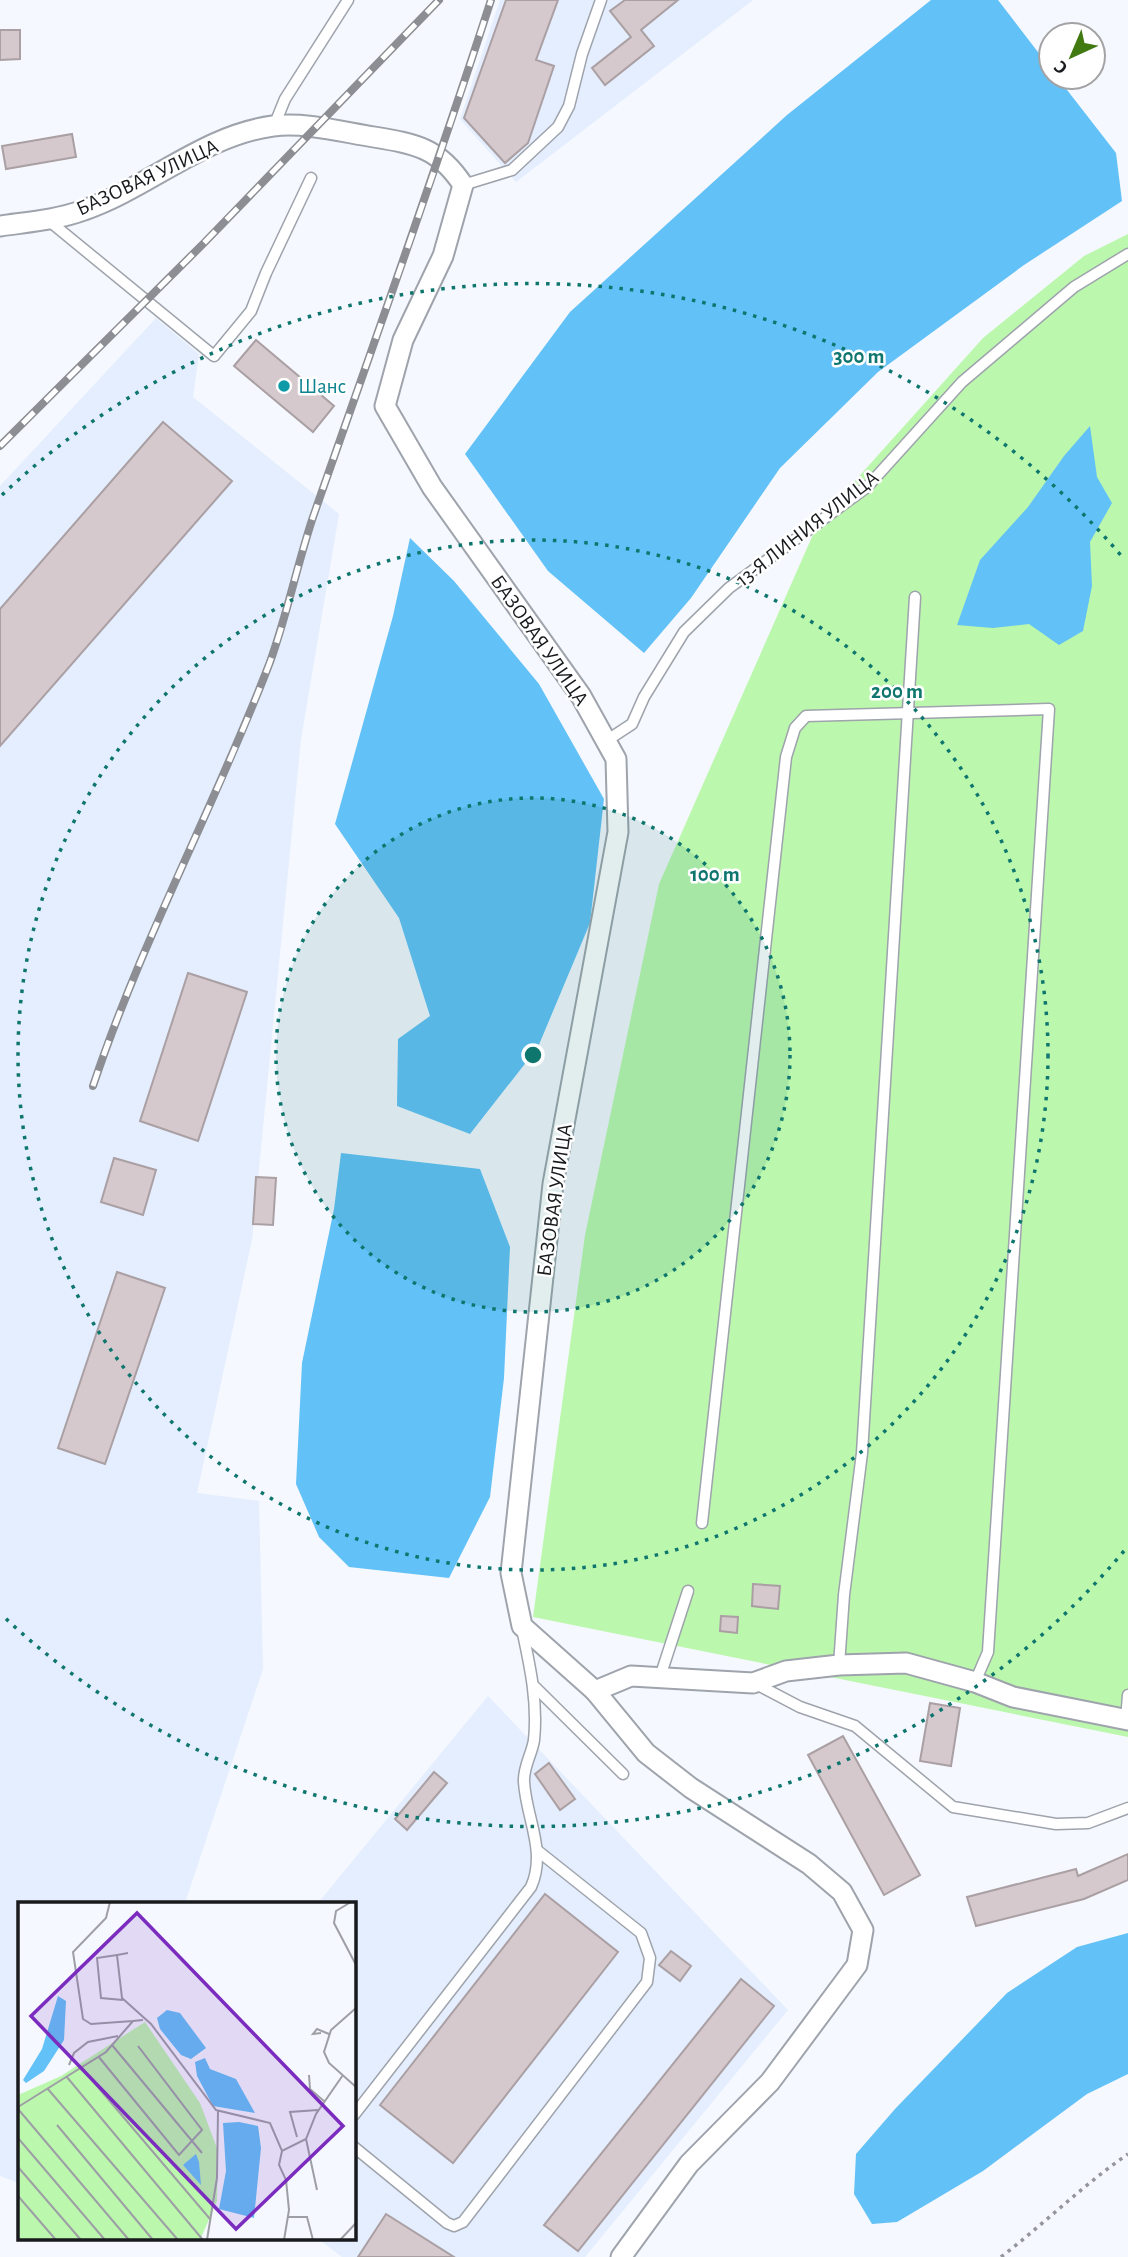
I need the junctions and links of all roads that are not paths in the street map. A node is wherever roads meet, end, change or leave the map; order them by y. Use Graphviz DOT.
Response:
graph roads {
  1 [pos="348,0"];
  2 [pos="601,0"];
  3 [pos="273,127"];
  4 [pos="311,178"];
  5 [pos="463,185"];
  6 [pos="48,220"];
  7 [pos="0,226"];
  8 [pos="1128,254"];
  9 [pos="915,597"];
  10 [pos="910,714"];
  11 [pos="606,741"];
  12 [pos="702,1523"];
  13 [pos="688,1591"];
  14 [pos="522,1626"];
  15 [pos="839,1665"];
  16 [pos="660,1677"];
  17 [pos="975,1682"];
  18 [pos="753,1683"];
  19 [pos="534,1686"];
  20 [pos="595,1691"];
  21 [pos="1128,1695"];
  22 [pos="1127,1720"];
  23 [pos="622,1774"];
  24 [pos="1128,1808"];
  25 [pos="538,1851"];
  26 [pos="355,2114"];
  27 [pos="355,2148"];
  28 [pos="621,2257"];
  1 -- 3 [label="lane"];
  2 -- 5 [label="lane"];
  3 -- 5 [label="street, БАЗОВАЯ УЛИЦА"];
  3 -- 6 [label="street, БАЗОВАЯ УЛИЦА"];
  4 -- 6 [label="lane"];
  5 -- 11 [label="street, БАЗОВАЯ УЛИЦА"];
  6 -- 7 [label="street, БАЗОВАЯ УЛИЦА"];
  8 -- 11 [label="lane, 13-Я ЛИНИЯ УЛИЦА"];
  9 -- 10 [label="lane"];
  10 -- 12 [label="lane"];
  10 -- 15 [label="lane"];
  10 -- 17 [label="lane"];
  11 -- 14 [label="street, БАЗОВАЯ УЛИЦА"];
  13 -- 16 [label="lane"];
  14 -- 19 [label="lane"];
  14 -- 20 [label="street"];
  15 -- 17 [label="street"];
  15 -- 18 [label="street"];
  16 -- 18 [label="street"];
  16 -- 20 [label="street"];
  17 -- 22 [label="street"];
  18 -- 24 [label="lane"];
  19 -- 23 [label="lane"];
  19 -- 25 [label="lane"];
  20 -- 28 [label="street"];
  21 -- 22 [label="lane"];
  25 -- 26 [label="lane"];
  25 -- 27 [label="lane"];
}
